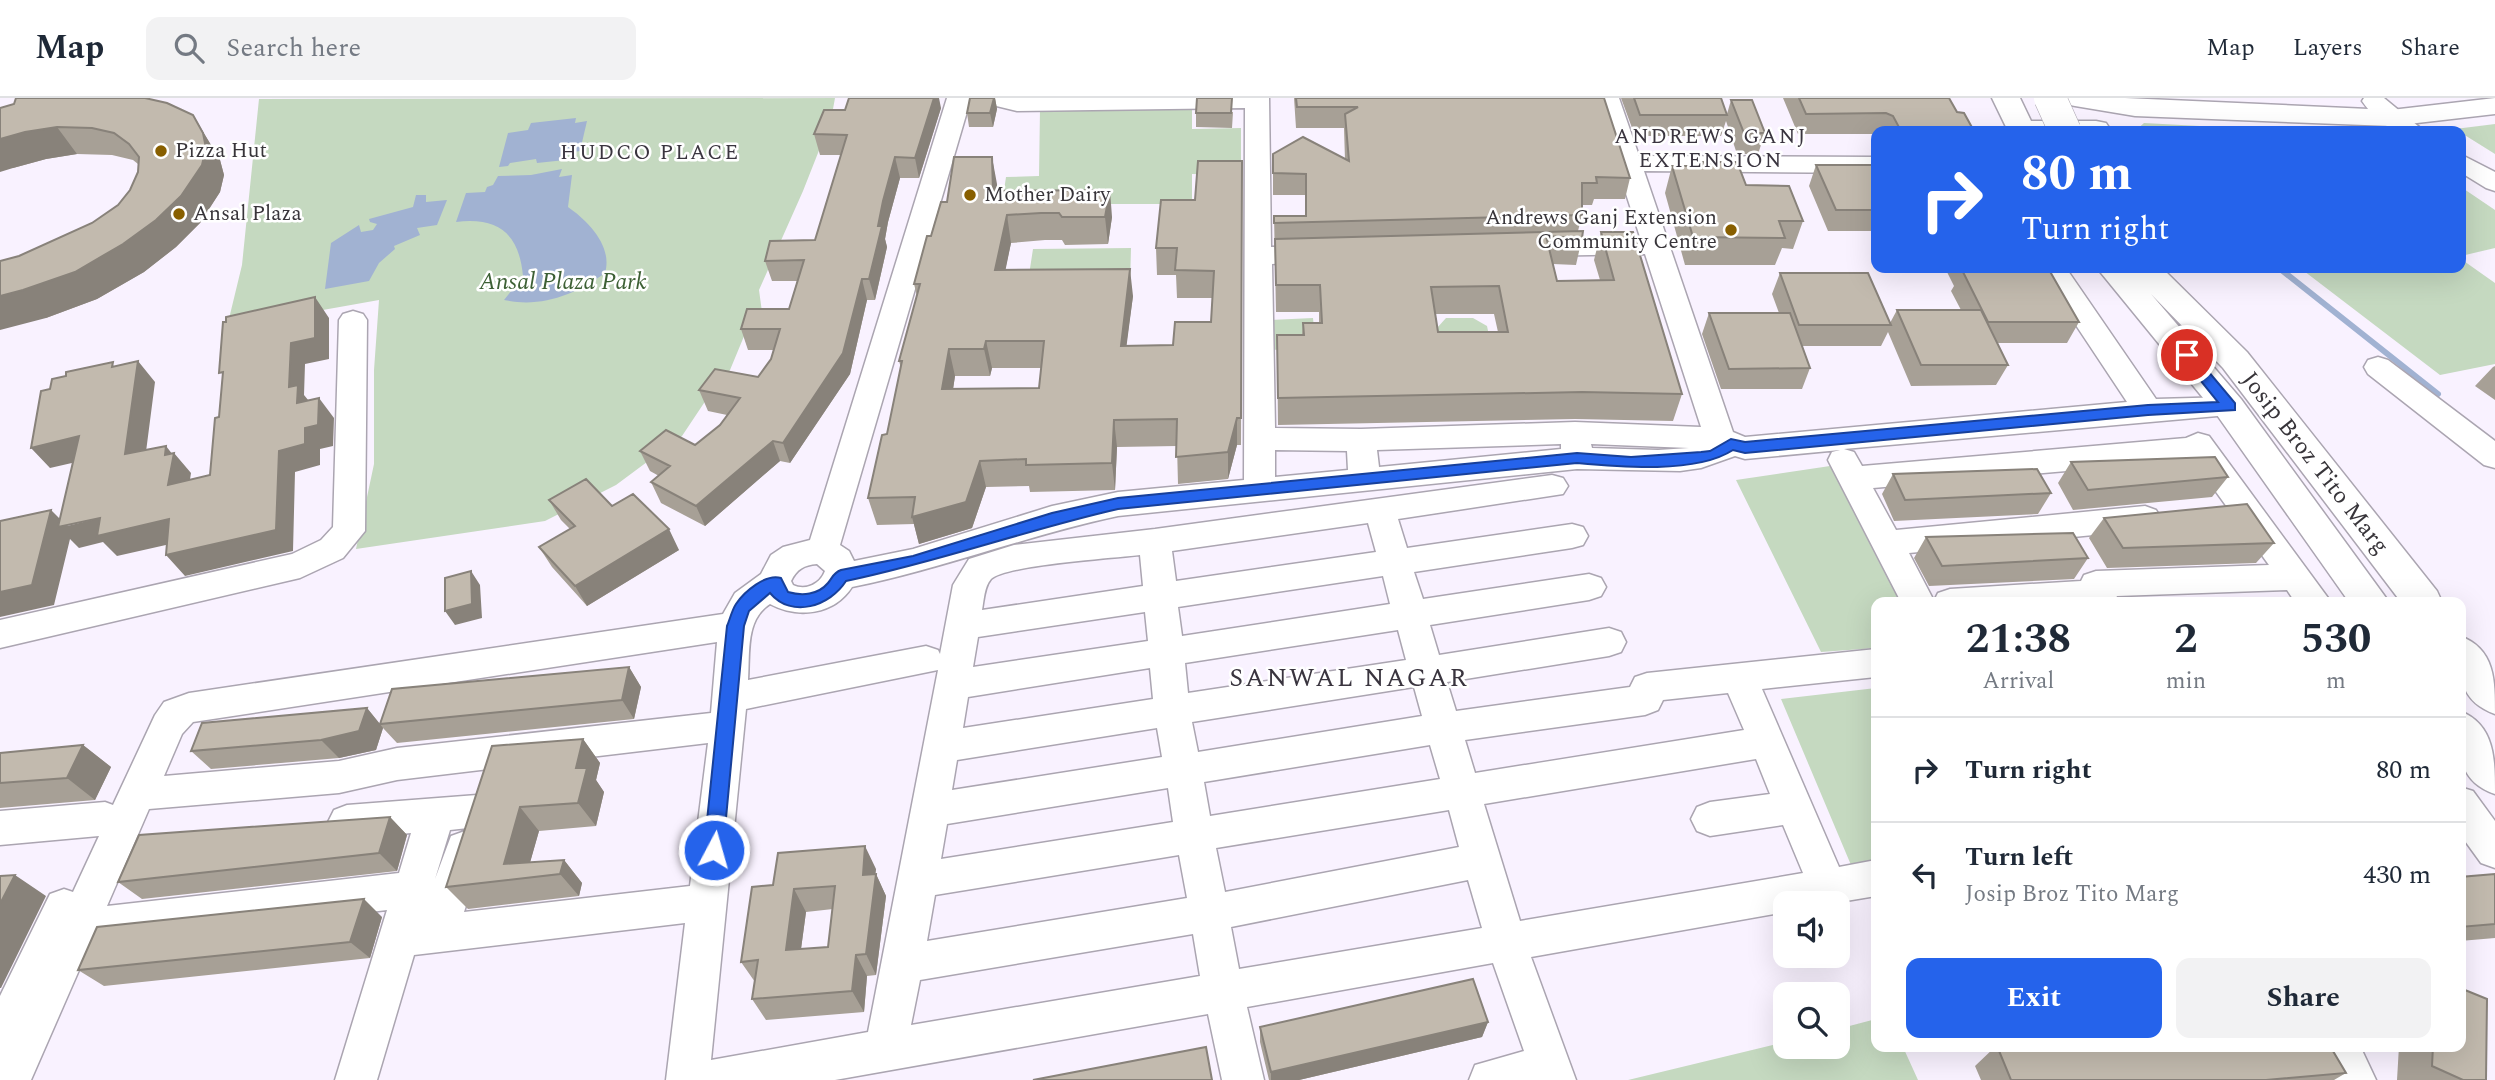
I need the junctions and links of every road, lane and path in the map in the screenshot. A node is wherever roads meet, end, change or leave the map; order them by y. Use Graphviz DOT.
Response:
graph roads {
  1 [pos="959,98"];
  2 [pos="992,98"];
  3 [pos="1606,98"];
  4 [pos="2006,98"];
  5 [pos="2050,98"];
  6 [pos="2247,98"];
  7 [pos="2422,98"];
  8 [pos="2081,99"];
  9 [pos="1196,100"];
  10 [pos="1256,100"];
  11 [pos="1031,101"];
  12 [pos="2495,106"];
  13 [pos="2134,108"];
  14 [pos="2392,117"];
  15 [pos="2020,126"];
  16 [pos="2063,126"];
  17 [pos="2095,126"];
  18 [pos="2099,126"];
  19 [pos="1628,163"];
  20 [pos="1871,165"];
  21 [pos="2466,165"];
  22 [pos="2495,183"];
  23 [pos="1655,245"];
  24 [pos="1518,249"];
  25 [pos="1340,254"];
  26 [pos="1258,256"];
  27 [pos="2056,273"];
  28 [pos="2116,273"];
  29 [pos="2149,273"];
  30 [pos="2179,273"];
  31 [pos="353,320"];
  32 [pos="2235,360"];
  33 [pos="2378,367"];
  34 [pos="2230,407"];
  35 [pos="2160,409"];
  36 [pos="1260,439"];
  37 [pos="1361,440"];
  38 [pos="1725,441"];
  39 [pos="1576,445"];
  40 [pos="2201,448"];
  41 [pos="2495,457"];
  42 [pos="1842,458"];
  43 [pos="2027,462"];
  44 [pos="1633,475"];
  45 [pos="1364,477"];
  46 [pos="1552,486"];
  47 [pos="1260,488"];
  48 [pos="2245,508"];
  49 [pos="1380,511"];
  50 [pos="2213,511"];
  51 [pos="2172,515"];
  52 [pos="1572,536"];
  53 [pos="1155,541"];
  54 [pos="1886,543"];
  55 [pos="1395,562"];
  56 [pos="832,564"];
  57 [pos="2088,569"];
  58 [pos="775,582"];
  59 [pos="1589,587"];
  60 [pos="2304,589"];
  61 [pos="1915,597"];
  62 [pos="1971,597"];
  63 [pos="2366,597"];
  64 [pos="2419,597"];
  65 [pos="1160,599"];
  66 [pos="1410,614"];
  67 [pos="736,626"];
  68 [pos="962,626"];
  69 [pos="0,634"];
  70 [pos="1609,642"];
  71 [pos="1166,652"];
  72 [pos="2466,660"];
  73 [pos="1871,664"];
  74 [pos="1427,672"];
  75 [pos="939,673"];
  76 [pos="1739,677"];
  77 [pos="2495,697"];
  78 [pos="1172,710"];
  79 [pos="728,712"];
  80 [pos="1443,728"];
  81 [pos="2466,736"];
  82 [pos="1767,742"];
  83 [pos="941,747"];
  84 [pos="496,753"];
  85 [pos="1183,771"];
  86 [pos="137,776"];
  87 [pos="2495,776"];
  88 [pos="1462,792"];
  89 [pos="1794,807"];
  90 [pos="930,810"];
  91 [pos="477,811"];
  92 [pos="435,816"];
  93 [pos="1710,819"];
  94 [pos="312,824"];
  95 [pos="0,828"];
  96 [pos="113,828"];
  97 [pos="161,835"];
  98 [pos="1194,835"];
  99 [pos="1482,860"];
  100 [pos="1871,879"];
  101 [pos="919,880"];
  102 [pos="1827,884"];
  103 [pos="414,888"];
  104 [pos="708,902"];
  105 [pos="1209,912"];
  106 [pos="79,928"];
  107 [pos="438,932"];
  108 [pos="399,938"];
  109 [pos="1506,942"];
  110 [pos="903,964"];
  111 [pos="1223,990"];
  112 [pos="0,1041"];
  113 [pos="885,1050"];
  114 [pos="2339,1052"];
  115 [pos="1553,1073"];
  116 [pos="9,1080"];
  117 [pos="356,1080"];
  118 [pos="687,1080"];
  119 [pos="714,1080"];
  120 [pos="1243,1080"];
  121 [pos="1490,1080"];
  122 [pos="2355,1080"];
  1 -- 56 [label="street"];
  2 -- 11 [label="street"];
  3 -- 19 [label="street"];
  4 -- 15 [label="main road"];
  5 -- 16 [label="main road, bridge"];
  6 -- 14 [label="main road"];
  7 -- 14 [label="main road"];
  8 -- 13 [label="main road"];
  8 -- 17 [label="main road"];
  9 -- 10 [label="street"];
  9 -- 11 [label="street"];
  10 -- 26 [label="street"];
  12 -- 14 [label="main road"];
  13 -- 14 [label="main road"];
  13 -- 18 [label="main road"];
  19 -- 20 [label="street"];
  19 -- 23 [label="street"];
  21 -- 22 [label="street"];
  23 -- 24 [label="street"];
  23 -- 38 [label="street"];
  25 -- 26 [label="street"];
  26 -- 36 [label="street"];
  27 -- 35 [label="street"];
  28 -- 34 [label="main road, Josip Broz Tito Marg"];
  29 -- 32 [label="main road, Josip Broz Tito Marg"];
  30 -- 32 [label="main road"];
  31 -- 69 [label="street"];
  32 -- 64 [label="main road, Josip Broz Tito Marg"];
  33 -- 41 [label="street"];
  34 -- 35 [label="street"];
  34 -- 63 [label="main road, Josip Broz Tito Marg"];
  35 -- 40 [label="street"];
  35 -- 42 [label="street"];
  36 -- 37 [label="street"];
  36 -- 47 [label="street"];
  37 -- 39 [label="street"];
  37 -- 45 [label="street"];
  38 -- 39 [label="street"];
  38 -- 42 [label="street"];
  39 -- 45 [label="street"];
  40 -- 43 [label="street"];
  40 -- 48 [label="street"];
  42 -- 43 [label="street"];
  42 -- 44 [label="street"];
  42 -- 54 [label="street"];
  43 -- 57 [label="street"];
  45 -- 47 [label="street"];
  46 -- 49 [label="street"];
  47 -- 56 [label="street"];
  48 -- 50 [label="street"];
  48 -- 60 [label="street"];
  49 -- 53 [label="street"];
  49 -- 55 [label="street"];
  51 -- 57 [label="street"];
  52 -- 55 [label="street"];
  53 -- 65 [label="street"];
  53 -- 68 [label="street"];
  54 -- 57 [label="street"];
  54 -- 61 [label="street"];
  55 -- 65 [label="street"];
  55 -- 66 [label="street"];
  56 -- 58 [label="street"];
  56 -- 58 [label="street"];
  57 -- 60 [label="street"];
  57 -- 62 [label="street"];
  58 -- 67 [label="street"];
  59 -- 66 [label="street"];
  65 -- 68 [label="street"];
  65 -- 71 [label="street"];
  66 -- 71 [label="street"];
  66 -- 74 [label="street"];
  67 -- 79 [label="street"];
  67 -- 86 [label="street"];
  68 -- 75 [label="street"];
  70 -- 74 [label="street"];
  71 -- 75 [label="street"];
  71 -- 78 [label="street"];
  72 -- 77 [label="main road"];
  73 -- 76 [label="street"];
  74 -- 78 [label="street"];
  74 -- 80 [label="street"];
  75 -- 79 [label="street"];
  75 -- 83 [label="street"];
  76 -- 80 [label="street"];
  76 -- 82 [label="street"];
  78 -- 83 [label="street"];
  78 -- 85 [label="street"];
  79 -- 84 [label="street"];
  79 -- 104 [label="street"];
  80 -- 85 [label="street"];
  80 -- 88 [label="street"];
  81 -- 87 [label="main road"];
  82 -- 88 [label="street"];
  82 -- 89 [label="street"];
  83 -- 90 [label="street"];
  84 -- 86 [label="street"];
  84 -- 91 [label="street"];
  85 -- 90 [label="street"];
  85 -- 98 [label="street"];
  86 -- 96 [label="street"];
  88 -- 98 [label="street"];
  88 -- 99 [label="street"];
  89 -- 93 [label="street"];
  89 -- 102 [label="street"];
  90 -- 101 [label="street"];
  91 -- 92 [label="street"];
  91 -- 107 [label="street"];
  92 -- 94 [label="street"];
  92 -- 103 [label="street"];
  95 -- 96 [label="street"];
  96 -- 97 [label="street"];
  96 -- 106 [label="street"];
  96 -- 112 [label="street"];
  98 -- 101 [label="street"];
  98 -- 105 [label="street"];
  99 -- 105 [label="street"];
  99 -- 109 [label="street"];
  100 -- 102 [label="street"];
  101 -- 110 [label="street"];
  102 -- 109 [label="street"];
  103 -- 106 [label="street"];
  103 -- 108 [label="street"];
  104 -- 107 [label="street"];
  104 -- 118 [label="street"];
  105 -- 110 [label="street"];
  105 -- 111 [label="street"];
  106 -- 116 [label="street"];
  107 -- 108 [label="street"];
  108 -- 117 [label="street"];
  109 -- 111 [label="street"];
  109 -- 115 [label="street"];
  110 -- 113 [label="street"];
  111 -- 113 [label="street"];
  111 -- 120 [label="street"];
  113 -- 119 [label="street"];
  114 -- 122 [label="street"];
  115 -- 121 [label="street"];
}
